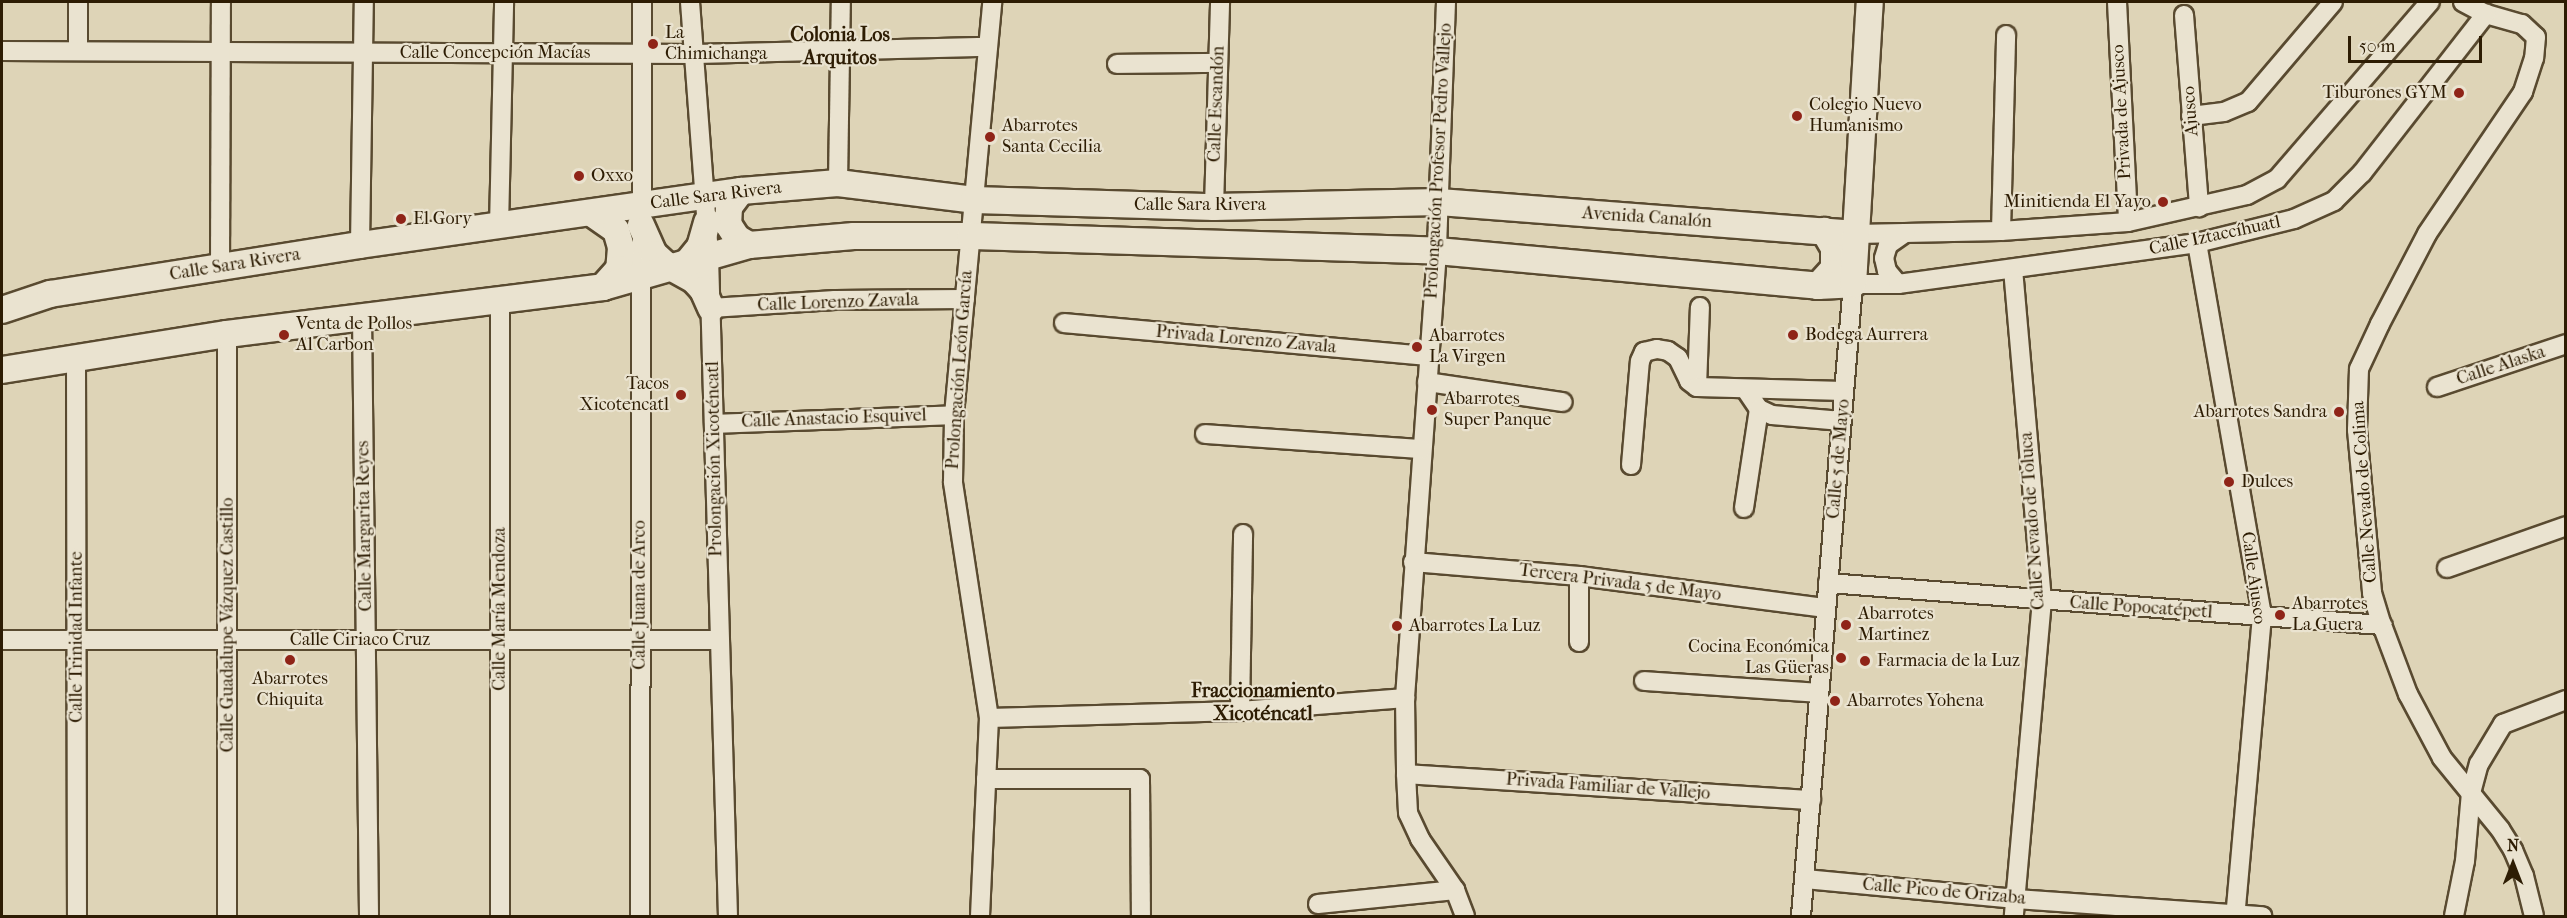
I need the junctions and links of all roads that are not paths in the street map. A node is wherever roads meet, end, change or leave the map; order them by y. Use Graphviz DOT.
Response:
graph roads {
  1 [pos="78,2"];
  2 [pos="221,2"];
  3 [pos="364,2"];
  4 [pos="504,2"];
  5 [pos="642,2"];
  6 [pos="690,2"];
  7 [pos="841,2"];
  8 [pos="992,2"];
  9 [pos="1220,2"];
  10 [pos="1446,2"];
  11 [pos="1865,2"];
  12 [pos="2117,2"];
  13 [pos="2430,2"];
  14 [pos="2463,2"];
  15 [pos="2325,6"];
  16 [pos="2486,14"];
  17 [pos="2184,15"];
  18 [pos="2006,35"];
  19 [pos="988,47"];
  20 [pos="78,50"];
  21 [pos="2,51"];
  22 [pos="838,51"];
  23 [pos="220,52"];
  24 [pos="364,52"];
  25 [pos="503,52"];
  26 [pos="643,53"];
  27 [pos="696,54"];
  28 [pos="1218,63"];
  29 [pos="1117,64"];
  30 [pos="2192,116"];
  31 [pos="838,183"];
  32 [pos="741,191"];
  33 [pos="706,196"];
  34 [pos="974,200"];
  35 [pos="1439,202"];
  36 [pos="1214,207"];
  37 [pos="2199,207"];
  38 [pos="593,214"];
  39 [pos="641,216"];
  40 [pos="707,222"];
  41 [pos="2128,222"];
  42 [pos="499,227"];
  43 [pos="1824,231"];
  44 [pos="2001,231"];
  45 [pos="1905,232"];
  46 [pos="1856,234"];
  47 [pos="970,236"];
  48 [pos="2197,243"];
  49 [pos="360,246"];
  50 [pos="749,246"];
  51 [pos="1437,250"];
  52 [pos="689,262"];
  53 [pos="220,267"];
  54 [pos="2013,269"];
  55 [pos="641,274"];
  56 [pos="1853,284"];
  57 [pos="1898,284"];
  58 [pos="1818,286"];
  59 [pos="603,287"];
  60 [pos="965,299"];
  61 [pos="500,301"];
  62 [pos="5,306"];
  63 [pos="1700,307"];
  64 [pos="711,308"];
  65 [pos="362,316"];
  66 [pos="1064,323"];
  67 [pos="228,334"];
  68 [pos="2565,344"];
  69 [pos="1428,356"];
  70 [pos="76,357"];
  71 [pos="2,370"];
  72 [pos="1427,382"];
  73 [pos="1697,387"];
  74 [pos="2437,387"];
  75 [pos="1746,390"];
  76 [pos="1844,391"];
  77 [pos="1563,402"];
  78 [pos="1759,409"];
  79 [pos="954,415"];
  80 [pos="1842,421"];
  81 [pos="714,424"];
  82 [pos="1205,434"];
  83 [pos="1421,449"];
  84 [pos="1631,465"];
  85 [pos="1744,508"];
  86 [pos="2565,526"];
  87 [pos="1243,534"];
  88 [pos="1413,562"];
  89 [pos="2447,568"];
  90 [pos="1579,576"];
  91 [pos="1828,583"];
  92 [pos="2042,600"];
  93 [pos="1826,608"];
  94 [pos="2262,616"];
  95 [pos="2382,625"];
  96 [pos="2,640"];
  97 [pos="77,640"];
  98 [pos="228,640"];
  99 [pos="367,640"];
  100 [pos="500,640"];
  101 [pos="640,640"];
  102 [pos="719,640"];
  103 [pos="1579,642"];
  104 [pos="1644,681"];
  105 [pos="1820,693"];
  106 [pos="1405,698"];
  107 [pos="2565,700"];
  108 [pos="1240,711"];
  109 [pos="989,718"];
  110 [pos="1406,774"];
  111 [pos="986,779"];
  112 [pos="2471,793"];
  113 [pos="1811,800"];
  114 [pos="1805,879"];
  115 [pos="1455,890"];
  116 [pos="1318,904"];
  117 [pos="2015,908"];
  118 [pos="2235,915"];
  119 [pos="77,916"];
  120 [pos="227,916"];
  121 [pos="369,916"];
  122 [pos="500,916"];
  123 [pos="640,916"];
  124 [pos="728,916"];
  125 [pos="980,916"];
  126 [pos="1141,916"];
  127 [pos="1465,916"];
  128 [pos="1801,916"];
  129 [pos="2262,916"];
  130 [pos="2454,916"];
  131 [pos="2534,916"];
  1 -- 20 [label="street"];
  2 -- 23 [label="street"];
  3 -- 24 [label="street"];
  4 -- 25 [label="street"];
  5 -- 26 [label="street"];
  6 -- 27 [label="street"];
  7 -- 22 [label="street"];
  8 -- 19 [label="street, Prolongación León García"];
  9 -- 28 [label="street, Calle Escandón"];
  10 -- 35 [label="street, Prolongación Profesor Pedro Vallejo"];
  11 -- 46 [label="street, Calle 5 de Mayo"];
  12 -- 41 [label="street, Privada de Ajusco"];
  13 -- 37 [label="street, Calle Iztaccíhuatl"];
  14 -- 16 [label="street"];
  15 -- 30 [label="street"];
  16 -- 48 [label="street, Calle Iztaccíhuatl"];
  16 -- 95 [label="street, Calle Nevado de Colima"];
  17 -- 30 [label="street, Ajusco"];
  18 -- 44 [label="street"];
  19 -- 22 [label="street, Calle Concepción Macías"];
  19 -- 34 [label="street, Prolongación León García"];
  20 -- 21 [label="street, Calle Concepción Macías"];
  20 -- 23 [label="street, Calle Concepción Macías"];
  22 -- 27 [label="street, Calle Concepción Macías"];
  22 -- 31 [label="street"];
  23 -- 24 [label="street, Calle Concepción Macías"];
  23 -- 53 [label="street"];
  24 -- 25 [label="street, Calle Concepción Macías"];
  24 -- 49 [label="street"];
  25 -- 26 [label="street, Calle Concepción Macías"];
  25 -- 42 [label="street"];
  26 -- 27 [label="street, Calle Concepción Macías"];
  26 -- 39 [label="street"];
  27 -- 33 [label="street"];
  28 -- 29 [label="street"];
  28 -- 36 [label="street, Calle Escandón"];
  30 -- 37 [label="street, Ajusco"];
  31 -- 32 [label="street, Calle Sara Rivera"];
  31 -- 34 [label="street, Calle Sara Rivera"];
  32 -- 33 [label="street, Calle Sara Rivera"];
  32 -- 50 [label="street"];
  33 -- 39 [label="street, Calle Sara Rivera"];
  33 -- 40 [label="street"];
  34 -- 36 [label="street, Calle Sara Rivera"];
  34 -- 47 [label="street, Prolongación León García"];
  35 -- 36 [label="street, Calle Sara Rivera"];
  35 -- 43 [label="street, Avenida Canalón"];
  35 -- 51 [label="street, Prolongación Profesor Pedro Vallejo"];
  37 -- 41 [label="street, Calle Iztaccíhuatl"];
  38 -- 39 [label="street, Calle Sara Rivera"];
  38 -- 42 [label="street, Calle Sara Rivera"];
  38 -- 59 [label="street"];
  39 -- 52 [label="street"];
  39 -- 55 [label="street"];
  40 -- 52 [label="street"];
  41 -- 44 [label="street, Calle Iztaccíhuatl"];
  42 -- 49 [label="street, Calle Sara Rivera"];
  43 -- 46 [label="street, Avenida Canalón"];
  43 -- 58 [label="street"];
  44 -- 45 [label="street, Calle Iztaccíhuatl"];
  45 -- 46 [label="street, Calle Iztaccíhuatl"];
  45 -- 57 [label="street"];
  46 -- 56 [label="street, Calle 5 de Mayo"];
  47 -- 50 [label="street, Calle Sara Rivera"];
  47 -- 51 [label="street, Calle Sara Rivera"];
  47 -- 60 [label="street, Prolongación León García"];
  48 -- 54 [label="street, Calle Iztaccíhuatl"];
  48 -- 94 [label="street, Calle Ajusco"];
  49 -- 53 [label="street, Calle Sara Rivera"];
  50 -- 52 [label="street, Calle Sara Rivera"];
  51 -- 58 [label="street"];
  51 -- 69 [label="street, Prolongación Profesor Pedro Vallejo"];
  52 -- 55 [label="street, Calle Sara Rivera"];
  52 -- 64 [label="street, Prolongación Xicoténcatl"];
  52 -- 64 [label="street"];
  53 -- 62 [label="street, Calle Sara Rivera"];
  54 -- 57 [label="street, Calle Iztaccíhuatl"];
  54 -- 92 [label="street, Calle Nevado de Toluca"];
  55 -- 59 [label="street, Calle Sara Rivera"];
  55 -- 101 [label="street, Calle Juana de Arco"];
  56 -- 57 [label="street, Calle Iztaccíhuatl"];
  56 -- 58 [label="street"];
  56 -- 76 [label="street, Calle 5 de Mayo"];
  59 -- 61 [label="street, Calle Sara Rivera"];
  60 -- 64 [label="street, Calle Lorenzo Zavala"];
  60 -- 79 [label="street, Prolongación León García"];
  61 -- 65 [label="street, Calle Sara Rivera"];
  61 -- 100 [label="street, Calle María Mendoza"];
  63 -- 73 [label="street"];
  64 -- 81 [label="street, Prolongación Xicoténcatl"];
  65 -- 67 [label="street, Calle Sara Rivera"];
  65 -- 99 [label="street, Calle Margarita Reyes"];
  66 -- 69 [label="street, Privada Lorenzo Zavala"];
  67 -- 70 [label="street, Calle Sara Rivera"];
  67 -- 98 [label="street, Calle Guadalupe Vázquez Castillo"];
  68 -- 74 [label="street, Calle Alaska"];
  69 -- 72 [label="street, Prolongación Profesor Pedro Vallejo"];
  70 -- 71 [label="street, Calle Sara Rivera"];
  70 -- 97 [label="street, Calle Trinidad Infante"];
  72 -- 77 [label="street"];
  72 -- 83 [label="street, Prolongación Profesor Pedro Vallejo"];
  73 -- 75 [label="street"];
  73 -- 84 [label="street"];
  75 -- 76 [label="street"];
  75 -- 78 [label="street"];
  76 -- 80 [label="street, Calle 5 de Mayo"];
  78 -- 80 [label="street"];
  78 -- 85 [label="street"];
  79 -- 81 [label="street, Calle Anastacio Esquivel"];
  79 -- 109 [label="street, Prolongación León García"];
  80 -- 91 [label="street, Calle 5 de Mayo"];
  81 -- 102 [label="street, Prolongación Xicoténcatl"];
  82 -- 83 [label="street"];
  83 -- 88 [label="street, Prolongación Profesor Pedro Vallejo"];
  86 -- 89 [label="street"];
  87 -- 108 [label="street"];
  88 -- 90 [label="street, Tercera Privada 5 de Mayo"];
  88 -- 106 [label="street, Prolongación Profesor Pedro Vallejo"];
  90 -- 93 [label="street, Tercera Privada 5 de Mayo"];
  90 -- 103 [label="street"];
  91 -- 92 [label="street, Calle Popocatépetl"];
  91 -- 93 [label="street, Calle 5 de Mayo"];
  92 -- 94 [label="street, Calle Popocatépetl"];
  92 -- 117 [label="street, Calle Nevado de Toluca"];
  93 -- 105 [label="street, Calle 5 de Mayo"];
  94 -- 95 [label="street, Calle Popocatépetl"];
  94 -- 118 [label="street, Calle Ajusco"];
  95 -- 112 [label="street, Calle Nevado de Colima"];
  96 -- 97 [label="street, Calle Ciriaco Cruz"];
  97 -- 98 [label="street, Calle Ciriaco Cruz"];
  97 -- 119 [label="street, Calle Trinidad Infante"];
  98 -- 99 [label="street, Calle Ciriaco Cruz"];
  98 -- 120 [label="street, Calle Guadalupe Vázquez Castillo"];
  99 -- 100 [label="street, Calle Ciriaco Cruz"];
  99 -- 121 [label="street, Calle Margarita Reyes"];
  100 -- 101 [label="street, Calle Ciriaco Cruz"];
  100 -- 122 [label="street, Calle María Mendoza"];
  101 -- 102 [label="street, Calle Ciriaco Cruz"];
  101 -- 123 [label="street, Calle Juana de Arco"];
  102 -- 124 [label="street, Prolongación Xicoténcatl"];
  104 -- 105 [label="street"];
  105 -- 113 [label="street, Calle 5 de Mayo"];
  106 -- 108 [label="street"];
  106 -- 110 [label="street, Prolongación Profesor Pedro Vallejo"];
  107 -- 112 [label="street"];
  108 -- 109 [label="street"];
  109 -- 111 [label="street, Prolongación León García"];
  110 -- 113 [label="street, Privada Familiar de Vallejo"];
  110 -- 115 [label="street, Prolongación Profesor Pedro Vallejo"];
  111 -- 125 [label="street, Prolongación León García"];
  111 -- 126 [label="street"];
  112 -- 130 [label="street"];
  112 -- 131 [label="street, Calle Nevado de Colima"];
  113 -- 114 [label="street, Calle 5 de Mayo"];
  114 -- 117 [label="street, Calle Pico de Orizaba"];
  114 -- 128 [label="street, Calle 5 de Mayo"];
  115 -- 116 [label="street"];
  115 -- 127 [label="street, Prolongación Profesor Pedro Vallejo"];
  117 -- 118 [label="street, Calle Pico de Orizaba"];
  118 -- 129 [label="street, Calle Pico de Orizaba"];
}
